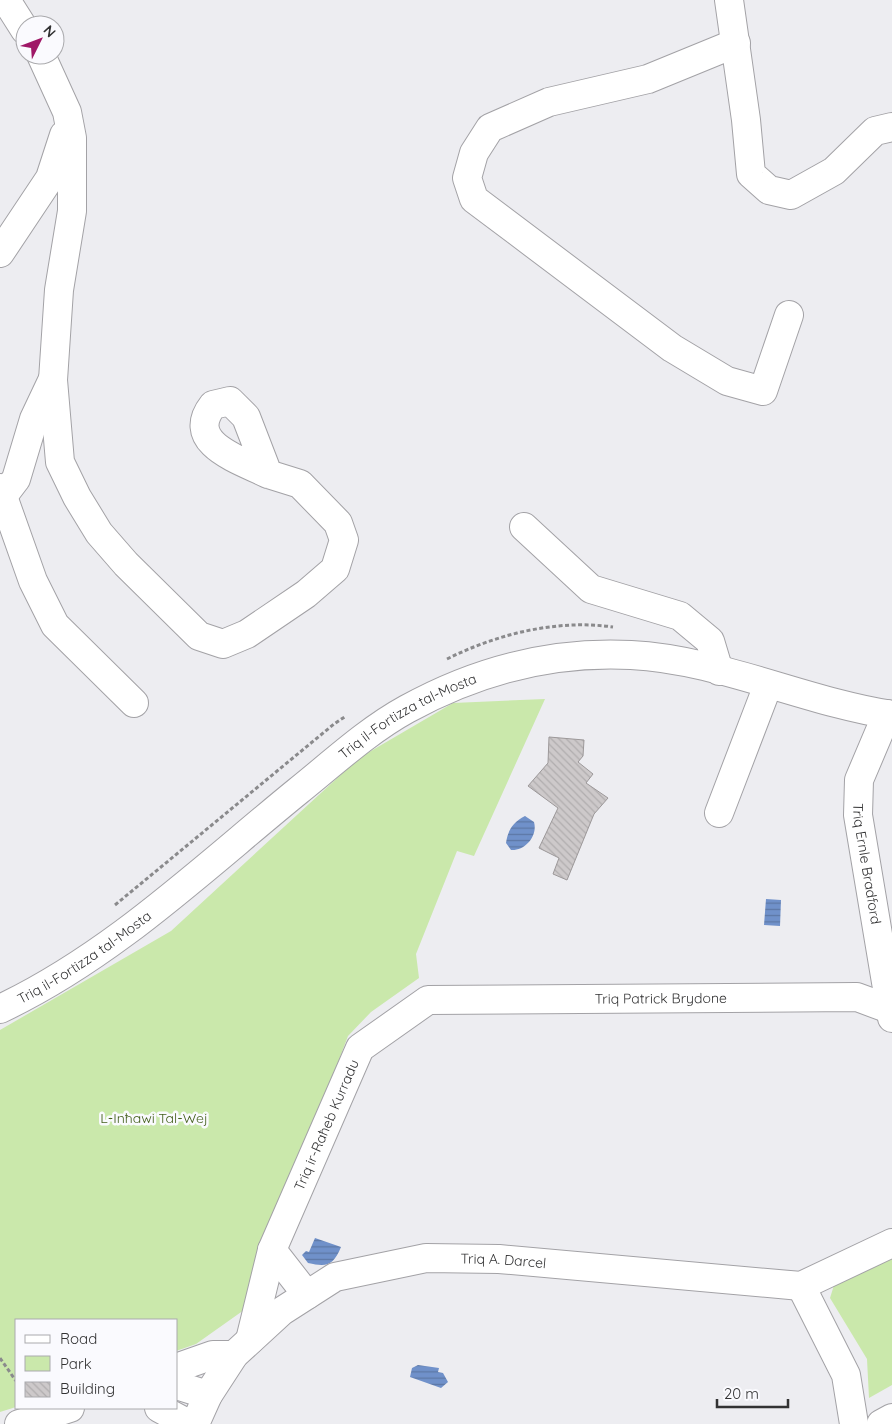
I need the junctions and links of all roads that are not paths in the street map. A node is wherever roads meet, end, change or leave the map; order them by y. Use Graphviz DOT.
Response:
graph roads {
  1 [pos="6,0"];
  2 [pos="729,0"];
  3 [pos="16,15"];
  4 [pos="736,43"];
  5 [pos="46,65"];
  6 [pos="67,112"];
  7 [pos="892,127"];
  8 [pos="0,253"];
  9 [pos="789,315"];
  10 [pos="53,380"];
  11 [pos="268,474"];
  12 [pos="1,494"];
  13 [pos="524,527"];
  14 [pos="719,671"];
  15 [pos="768,685"];
  16 [pos="134,704"];
  17 [pos="889,715"];
  18 [pos="718,812"];
  19 [pos="428,1000"];
  20 [pos="0,1009"];
  21 [pos="891,1012"];
  22 [pos="892,1243"];
  23 [pos="272,1250"];
  24 [pos="801,1286"];
  25 [pos="306,1295"];
  26 [pos="242,1347"];
  27 [pos="178,1367"];
  28 [pos="178,1386"];
  29 [pos="208,1395"];
  30 [pos="67,1409"];
  31 [pos="161,1409"];
  32 [pos="892,1418"];
  33 [pos="18,1424"];
  34 [pos="189,1424"];
  35 [pos="195,1424"];
  36 [pos="854,1424"];
  37 [pos="881,1424"];
  1 -- 3 [label="street"];
  2 -- 4 [label="street"];
  4 -- 7 [label="street"];
  4 -- 9 [label="street"];
  5 -- 6 [label="street"];
  6 -- 8 [label="street"];
  6 -- 10 [label="street"];
  10 -- 11 [label="street"];
  10 -- 12 [label="street"];
  12 -- 16 [label="street"];
  13 -- 14 [label="street"];
  14 -- 15 [label="street, Triq il-Fortizza tal-Mosta"];
  14 -- 20 [label="street, Triq il-Fortizza tal-Mosta"];
  15 -- 17 [label="street, Triq il-Fortizza tal-Mosta"];
  15 -- 18 [label="street"];
  17 -- 21 [label="street, Triq Ernle Bradford"];
  19 -- 21 [label="street, Triq Patrick Brydone"];
  19 -- 23 [label="street, Triq ir-Raħeb Kurradu"];
  22 -- 24 [label="street"];
  23 -- 25 [label="street"];
  23 -- 26 [label="street, Triq ir-Raħeb Kurradu"];
  24 -- 25 [label="street, Triq A. Darcel"];
  24 -- 36 [label="street"];
  25 -- 26 [label="street, Triq A. Darcel"];
  26 -- 27 [label="street"];
  26 -- 29 [label="street, Triq ir-Raħeb Kurradu"];
  28 -- 29 [label="street"];
  29 -- 35 [label="street, Triq ir-Raħeb Kurradu"];
  30 -- 33 [label="street"];
  31 -- 34 [label="street"];
  32 -- 37 [label="street"];
}
